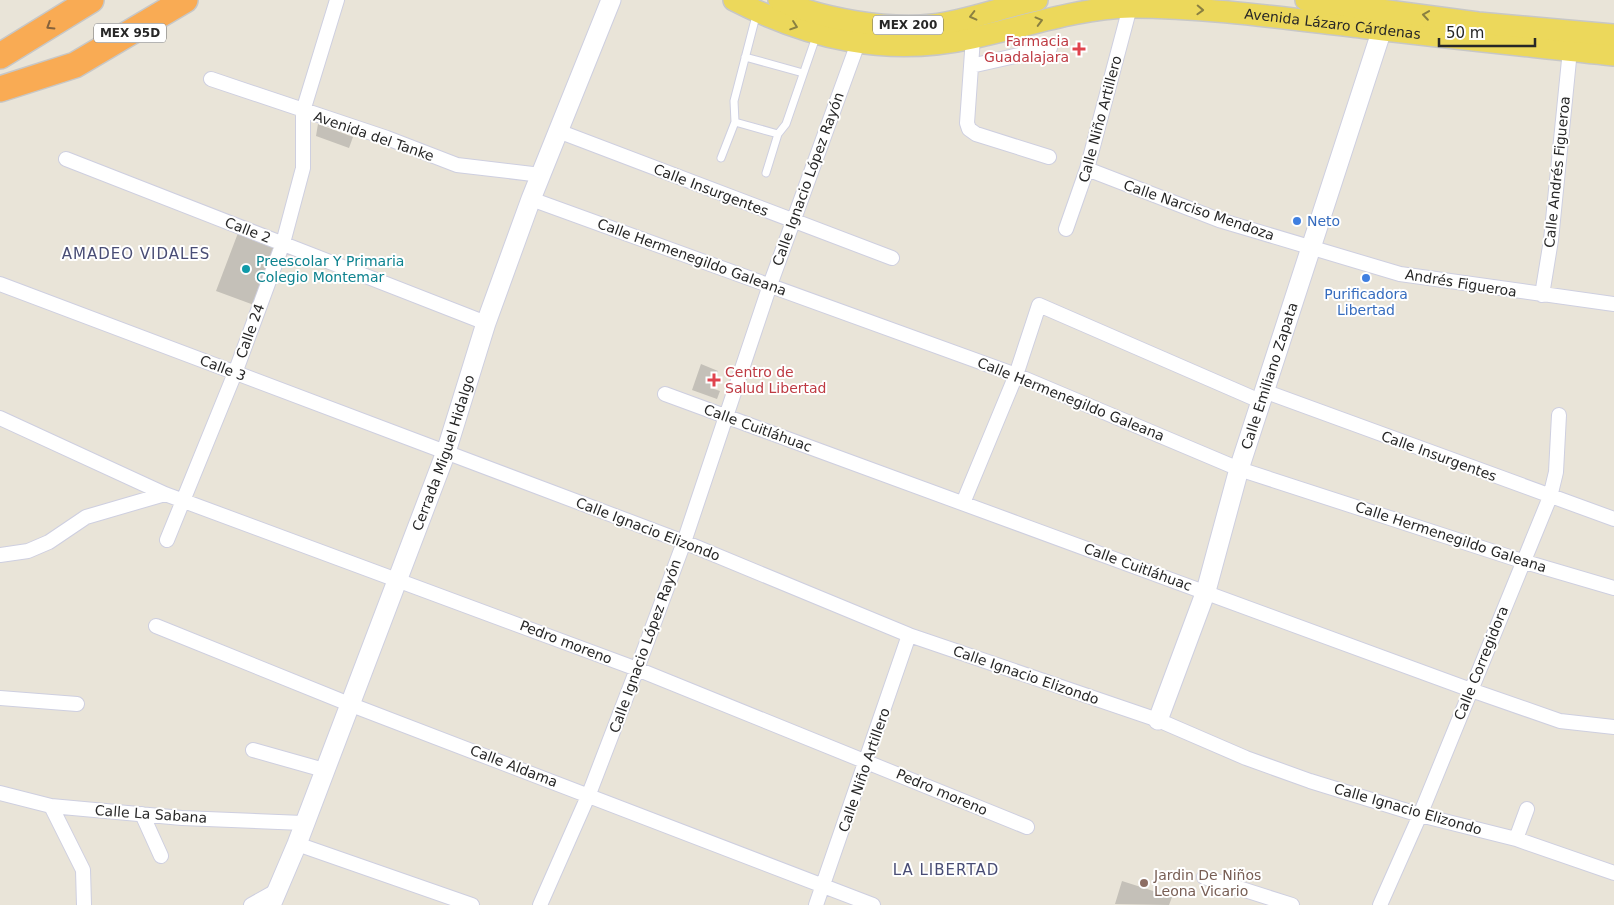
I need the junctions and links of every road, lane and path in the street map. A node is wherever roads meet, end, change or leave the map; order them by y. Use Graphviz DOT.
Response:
graph roads {
  1 [pos="91,0"];
  2 [pos="185,0"];
  3 [pos="337,0"];
  4 [pos="611,0"];
  5 [pos="734,0"];
  6 [pos="779,0"];
  7 [pos="1037,0"];
  8 [pos="1306,0"];
  9 [pos="1390,5"];
  10 [pos="1130,8"];
  11 [pos="757,12"];
  12 [pos="1381,30"];
  13 [pos="817,34"];
  14 [pos="1614,35"];
  15 [pos="973,38"];
  16 [pos="858,43"];
  17 [pos="1050,48"];
  18 [pos="1570,50"];
  19 [pos="1614,55"];
  20 [pos="0,56"];
  21 [pos="745,57"];
  22 [pos="971,66"];
  23 [pos="803,73"];
  24 [pos="211,79"];
  25 [pos="0,89"];
  26 [pos="303,111"];
  27 [pos="736,122"];
  28 [pos="558,131"];
  29 [pos="778,134"];
  30 [pos="1049,157"];
  31 [pos="722,158"];
  32 [pos="66,159"];
  33 [pos="1087,169"];
  34 [pos="766,173"];
  35 [pos="541,175"];
  36 [pos="531,199"];
  37 [pos="794,222"];
  38 [pos="1066,229"];
  39 [pos="283,243"];
  40 [pos="1312,248"];
  41 [pos="892,258"];
  42 [pos="0,284"];
  43 [pos="770,285"];
  44 [pos="1542,295"];
  45 [pos="1614,304"];
  46 [pos="486,323"];
  47 [pos="235,373"];
  48 [pos="1016,375"];
  49 [pos="665,394"];
  50 [pos="1262,396"];
  51 [pos="1559,415"];
  52 [pos="726,417"];
  53 [pos="0,418"];
  54 [pos="446,452"];
  55 [pos="1239,469"];
  56 [pos="165,494"];
  57 [pos="1550,497"];
  58 [pos="184,500"];
  59 [pos="963,504"];
  60 [pos="1614,519"];
  61 [pos="167,540"];
  62 [pos="684,542"];
  63 [pos="0,555"];
  64 [pos="1522,561"];
  65 [pos="397,578"];
  66 [pos="1614,588"];
  67 [pos="1206,592"];
  68 [pos="156,626"];
  69 [pos="909,635"];
  70 [pos="637,668"];
  71 [pos="1470,690"];
  72 [pos="0,698"];
  73 [pos="77,704"];
  74 [pos="349,704"];
  75 [pos="1158,720"];
  76 [pos="1614,727"];
  77 [pos="252,750"];
  78 [pos="868,761"];
  79 [pos="324,770"];
  80 [pos="0,793"];
  81 [pos="589,794"];
  82 [pos="50,806"];
  83 [pos="1527,809"];
  84 [pos="142,814"];
  85 [pos="1420,814"];
  86 [pos="303,823"];
  87 [pos="1027,827"];
  88 [pos="1516,839"];
  89 [pos="297,844"];
  90 [pos="161,856"];
  91 [pos="1614,873"];
  92 [pos="1204,877"];
  93 [pos="824,886"];
  94 [pos="274,898"];
  95 [pos="84,905"];
  96 [pos="251,905"];
  97 [pos="472,905"];
  98 [pos="540,905"];
  99 [pos="816,905"];
  100 [pos="873,905"];
  101 [pos="1292,905"];
  102 [pos="1380,905"];
  1 -- 20 [label="highway, one-way"];
  2 -- 25 [label="highway, MEX 95D"];
  3 -- 26 [label="street, Calle 24"];
  4 -- 28 [label="street, Cerrada Miguel Hidalgo"];
  5 -- 11 [label="main road, Avenida Lázaro Cárdenas / MEX 200"];
  7 -- 6 [label="main road, MEX 200, one-way"];
  8 -- 9 [label="main road, Avenida Lázaro Cárdenas"];
  9 -- 12 [label="street, Calle Emiliano Zapata"];
  14 -- 9 [label="main road, Avenida Lázaro Cárdenas, one-way"];
  10 -- 12 [label="main road, Avenida Lázaro Cárdenas / MEX 200, one-way"];
  15 -- 10 [label="main road, Avenida Lázaro Cárdenas / MEX 200, one-way"];
  10 -- 33 [label="street, Calle Niño Artillero"];
  11 -- 13 [label="main road, Avenida Lázaro Cárdenas / MEX 200, one-way"];
  11 -- 21 [label="lane"];
  12 -- 18 [label="main road, Avenida Lázaro Cárdenas / MEX 200"];
  12 -- 40 [label="street, Calle Emiliano Zapata"];
  13 -- 16 [label="main road, Avenida Lázaro Cárdenas / MEX 200"];
  13 -- 23 [label="lane"];
  15 -- 16 [label="main road, Avenida Lázaro Cárdenas / MEX 200"];
  15 -- 22 [label="street"];
  16 -- 37 [label="street, Calle Ignacio López Rayón"];
  17 -- 22 [label="street"];
  18 -- 19 [label="main road, Avenida Lázaro Cárdenas / MEX 200"];
  18 -- 44 [label="street, Calle Andrés Figueroa"];
  21 -- 23 [label="lane"];
  21 -- 27 [label="lane"];
  22 -- 30 [label="street"];
  23 -- 29 [label="lane"];
  24 -- 26 [label="street, Avenida del Tanke"];
  26 -- 35 [label="street, Avenida del Tanke"];
  26 -- 39 [label="street, Calle 24"];
  27 -- 29 [label="lane"];
  27 -- 31 [label="lane"];
  28 -- 35 [label="street, Cerrada Miguel Hidalgo"];
  28 -- 37 [label="street, Calle Insurgentes"];
  29 -- 34 [label="lane"];
  32 -- 39 [label="street, Calle 2"];
  33 -- 38 [label="street, Calle Niño Artillero"];
  33 -- 40 [label="street, Calle Narciso Mendoza"];
  35 -- 36 [label="street, Cerrada Miguel Hidalgo"];
  36 -- 43 [label="street, Calle Hermenegildo Galeana"];
  36 -- 46 [label="street, Cerrada Miguel Hidalgo"];
  37 -- 41 [label="street, Calle Insurgentes"];
  37 -- 43 [label="street, Calle Ignacio López Rayón"];
  39 -- 46 [label="street, Calle 2"];
  39 -- 47 [label="street, Calle 24"];
  40 -- 44 [label="street, Andrés Figueroa"];
  40 -- 50 [label="street, Calle Emiliano Zapata"];
  42 -- 47 [label="street, Calle 3"];
  43 -- 48 [label="street, Calle Hermenegildo Galeana"];
  43 -- 52 [label="street, Calle Ignacio López Rayón"];
  44 -- 45 [label="street, Andrés Figueroa"];
  46 -- 54 [label="street, Cerrada Miguel Hidalgo"];
  47 -- 54 [label="street, Calle 3"];
  47 -- 58 [label="street, Calle 24"];
  48 -- 50 [label="street, Calle Insurgentes"];
  48 -- 55 [label="street, Calle Hermenegildo Galeana"];
  48 -- 59 [label="street"];
  49 -- 52 [label="street, Calle Cuitláhuac"];
  50 -- 55 [label="street, Calle Emiliano Zapata"];
  50 -- 57 [label="street, Calle Insurgentes"];
  51 -- 57 [label="street, Calle Corregidora"];
  52 -- 59 [label="street, Calle Cuitláhuac"];
  52 -- 62 [label="street, Calle Ignacio López Rayón"];
  53 -- 56 [label="street, Pedro moreno"];
  54 -- 62 [label="street, Calle Ignacio Elizondo"];
  54 -- 65 [label="street, Cerrada Miguel Hidalgo"];
  55 -- 64 [label="street, Calle Hermenegildo Galeana"];
  55 -- 67 [label="street, Calle Emiliano Zapata"];
  56 -- 58 [label="street, Pedro moreno"];
  56 -- 63 [label="street"];
  57 -- 60 [label="street, Calle Insurgentes"];
  57 -- 64 [label="street, Calle Corregidora"];
  58 -- 61 [label="street, Calle 24"];
  58 -- 65 [label="street, Pedro moreno"];
  59 -- 67 [label="street, Calle Cuitláhuac"];
  62 -- 69 [label="street, Calle Ignacio Elizondo"];
  62 -- 70 [label="street, Calle Ignacio López Rayón"];
  64 -- 66 [label="street, Calle Hermenegildo Galeana"];
  64 -- 71 [label="street, Calle Corregidora"];
  65 -- 70 [label="street, Pedro moreno"];
  65 -- 74 [label="street, Cerrada Miguel Hidalgo"];
  67 -- 71 [label="street, Calle Cuitláhuac"];
  67 -- 75 [label="street, Calle Emiliano Zapata"];
  68 -- 74 [label="street, Calle Aldama"];
  69 -- 75 [label="street, Calle Ignacio Elizondo"];
  69 -- 78 [label="street, Calle Niño Artillero"];
  70 -- 78 [label="street, Pedro moreno"];
  70 -- 81 [label="street, Calle Ignacio López Rayón"];
  71 -- 76 [label="street, Calle Cuitláhuac"];
  71 -- 85 [label="street, Calle Corregidora"];
  72 -- 73 [label="street"];
  74 -- 79 [label="street, Cerrada Miguel Hidalgo"];
  74 -- 81 [label="street, Calle Aldama"];
  75 -- 85 [label="street, Calle Ignacio Elizondo"];
  77 -- 79 [label="street"];
  78 -- 87 [label="street, Pedro moreno"];
  78 -- 93 [label="street, Calle Niño Artillero"];
  79 -- 86 [label="street, Cerrada Miguel Hidalgo"];
  80 -- 82 [label="street, Calle La Sabana"];
  81 -- 93 [label="street, Calle Aldama"];
  81 -- 98 [label="street, Calle Ignacio López Rayón"];
  82 -- 84 [label="street, Calle La Sabana"];
  82 -- 95 [label="street"];
  83 -- 88 [label="street"];
  84 -- 86 [label="street, Calle La Sabana"];
  84 -- 90 [label="street"];
  85 -- 88 [label="street, Calle Ignacio Elizondo"];
  85 -- 102 [label="street, Calle Corregidora"];
  86 -- 89 [label="street, Cerrada Miguel Hidalgo"];
  88 -- 91 [label="street, Calle Ignacio Elizondo"];
  89 -- 94 [label="street, Cerrada Miguel Hidalgo"];
  89 -- 97 [label="street"];
  92 -- 101 [label="street"];
  93 -- 99 [label="street, Calle Niño Artillero"];
  93 -- 100 [label="street, Calle Aldama"];
  94 -- 96 [label="street"];
}
